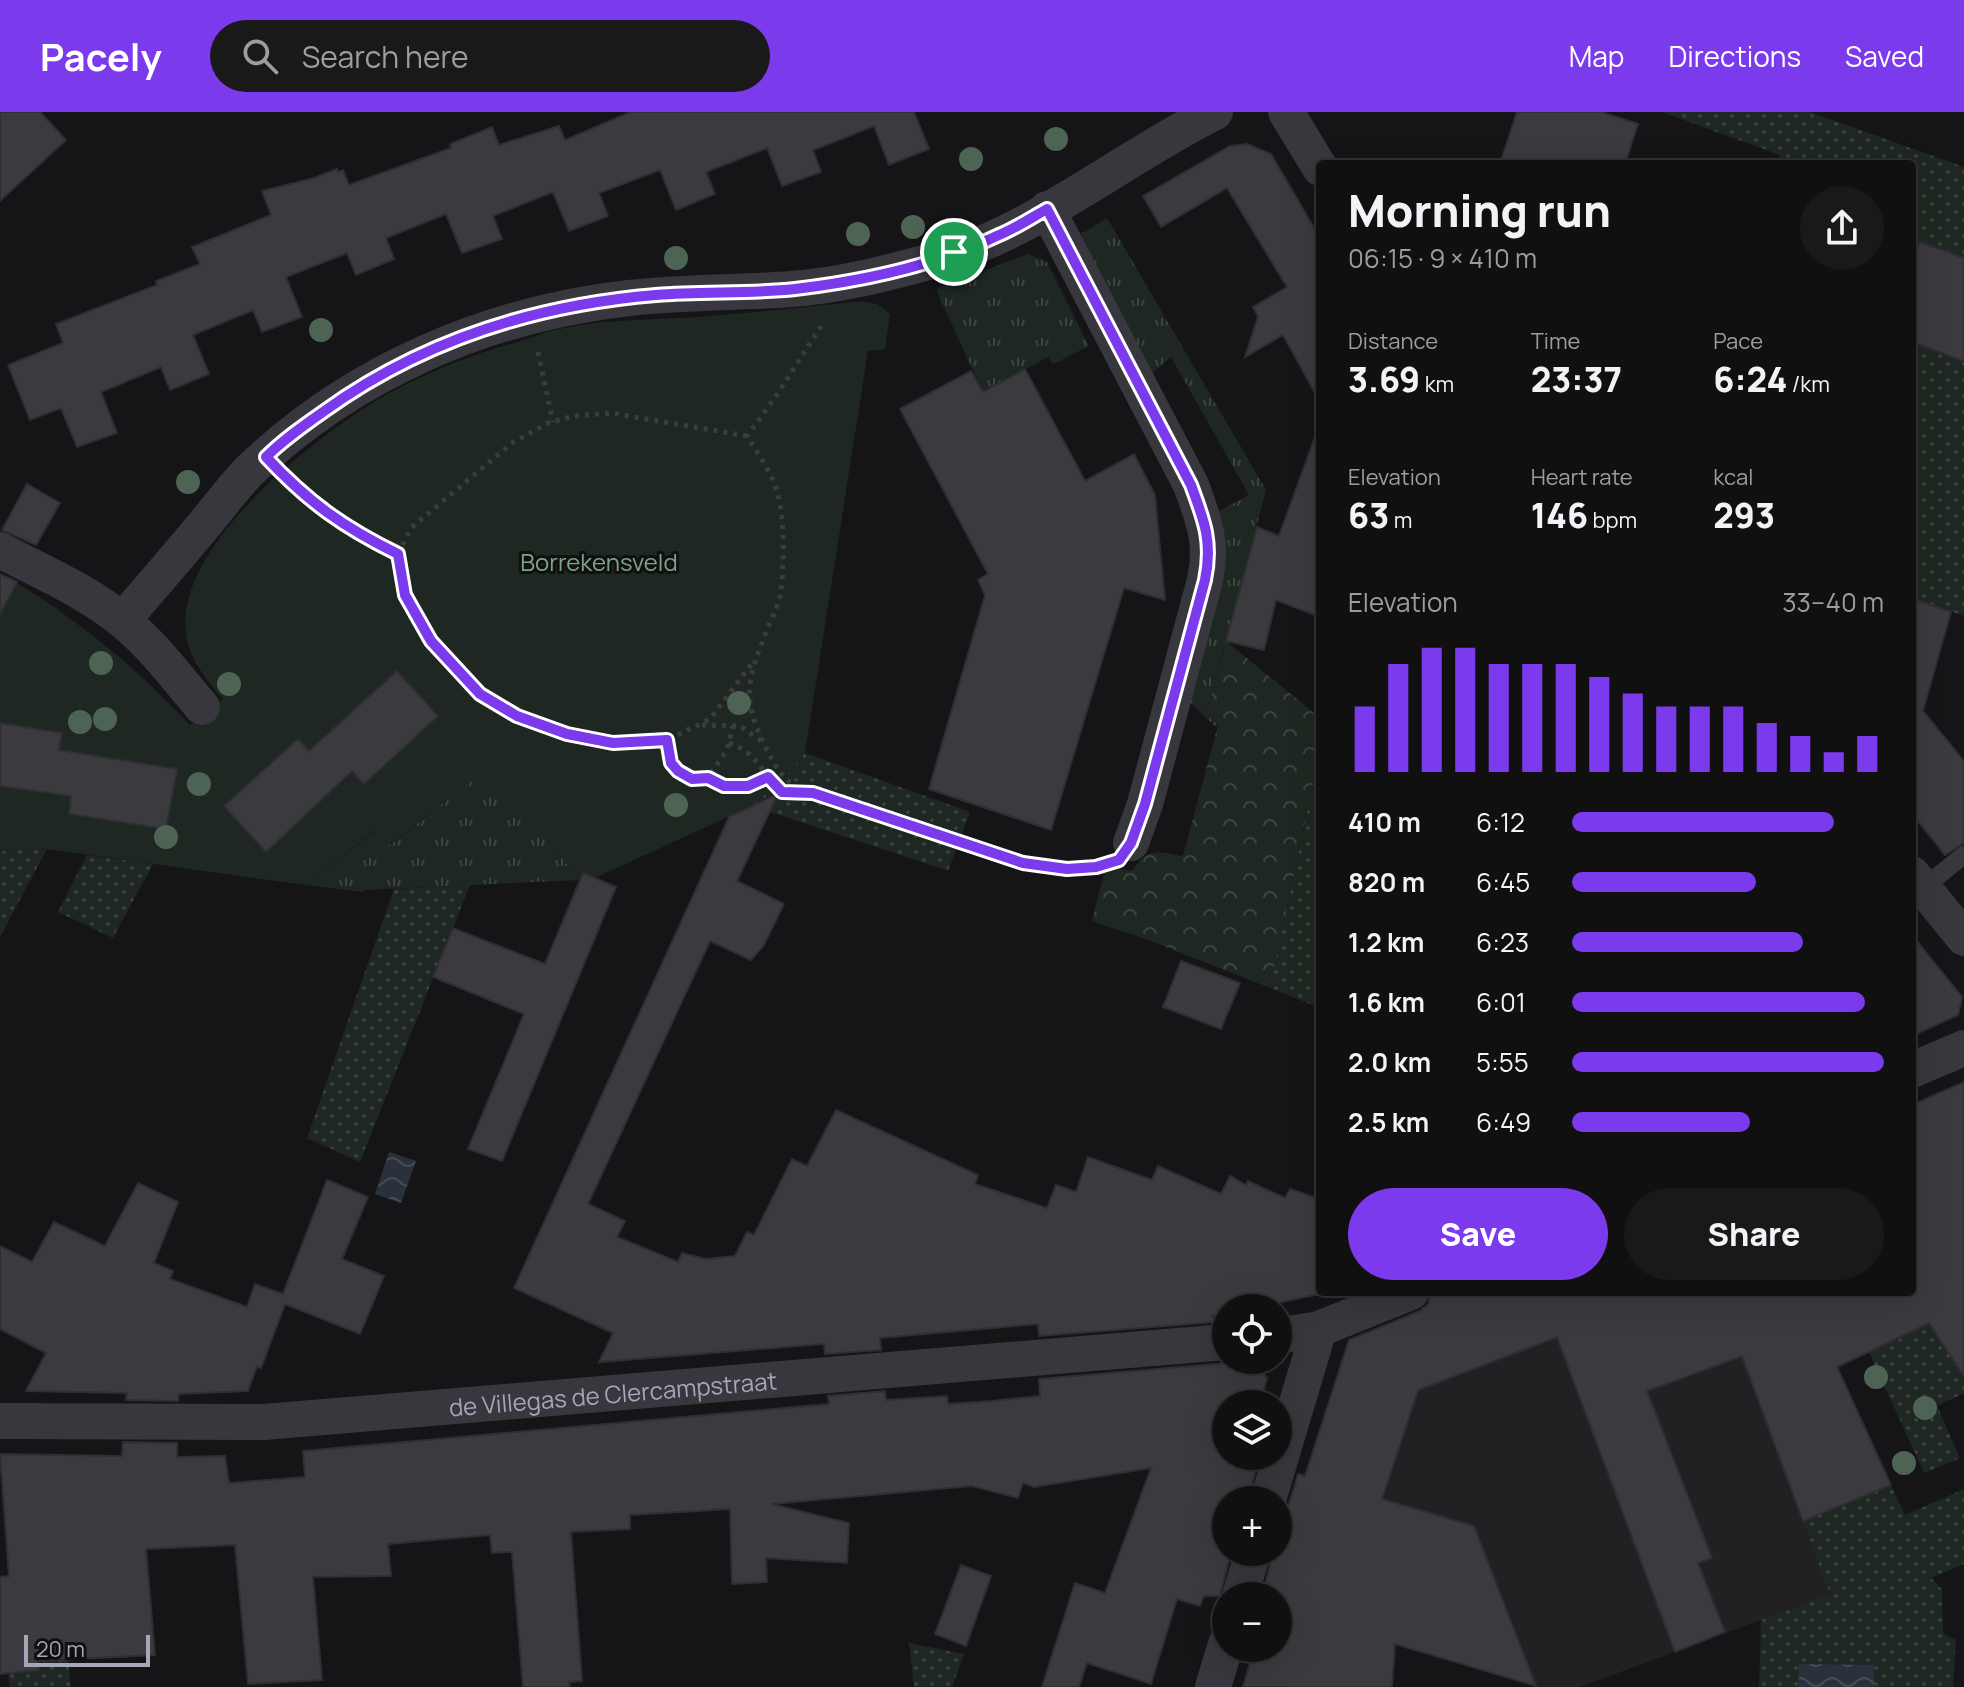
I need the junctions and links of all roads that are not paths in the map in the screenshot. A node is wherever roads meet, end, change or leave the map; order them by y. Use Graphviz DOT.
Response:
graph roads {
  1 [pos="1215,112"];
  2 [pos="1286,112"];
  3 [pos="1316,161"];
  4 [pos="1047,209"];
  5 [pos="0,550"];
  6 [pos="123,620"];
  7 [pos="202,707"];
  8 [pos="1131,843"];
  9 [pos="1964,855"];
  10 [pos="1918,881"];
  11 [pos="1964,938"];
  12 [pos="1964,1048"];
  13 [pos="1916,1068"];
  14 [pos="1401,1296"];
  15 [pos="1319,1329"];
  16 [pos="1292,1334"];
  17 [pos="1212,1343"];
  18 [pos="0,1421"];
  19 [pos="1272,1486"];
  20 [pos="1221,1662"];
  21 [pos="1213,1687"];
  1 -- 4 [label="street"];
  2 -- 3 [label="street"];
  4 -- 6 [label="street"];
  4 -- 8 [label="street"];
  5 -- 6 [label="street"];
  6 -- 7 [label="street"];
  9 -- 10 [label="lane"];
  10 -- 11 [label="street"];
  12 -- 13 [label="street"];
  14 -- 15 [label="street"];
  15 -- 16 [label="street"];
  15 -- 19 [label="street"];
  17 -- 18 [label="street, de Villegas de Clercampstraat"];
  20 -- 21 [label="street"];
}
